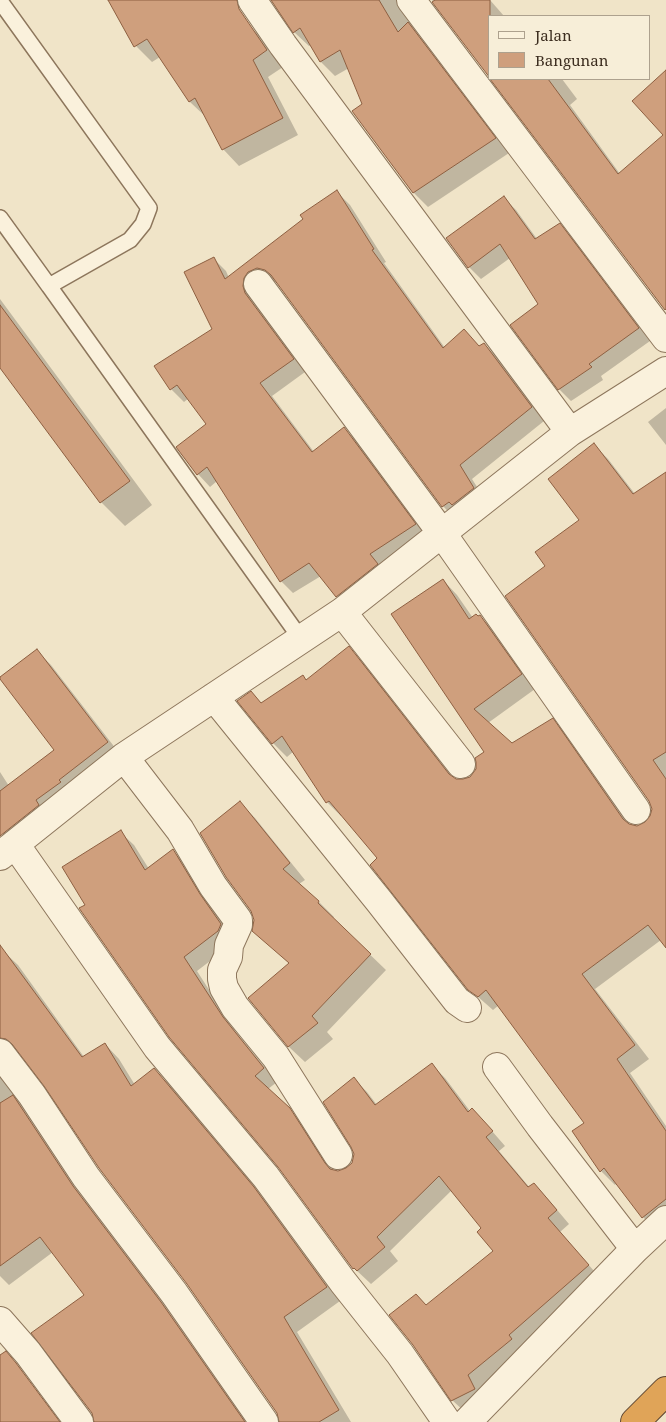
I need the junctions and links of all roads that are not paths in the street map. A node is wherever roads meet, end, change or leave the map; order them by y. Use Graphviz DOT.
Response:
graph roads {
  1 [pos="252,0"];
  2 [pos="411,0"];
  3 [pos="0,1"];
  4 [pos="0,218"];
  5 [pos="258,284"];
  6 [pos="49,286"];
  7 [pos="666,338"];
  8 [pos="666,371"];
  9 [pos="570,432"];
  10 [pos="442,532"];
  11 [pos="342,612"];
  12 [pos="301,639"];
  13 [pos="214,697"];
  14 [pos="124,757"];
  15 [pos="461,764"];
  16 [pos="636,810"];
  17 [pos="8,850"];
  18 [pos="467,1008"];
  19 [pos="0,1053"];
  20 [pos="497,1067"];
  21 [pos="338,1155"];
  22 [pos="666,1220"];
  23 [pos="634,1249"];
  24 [pos="0,1321"];
  25 [pos="666,1391"];
  26 [pos="79,1422"];
  27 [pos="264,1422"];
  28 [pos="447,1422"];
  29 [pos="467,1422"];
  30 [pos="635,1422"];
  1 -- 9 [label="street"];
  2 -- 7 [label="street"];
  3 -- 6 [label="lane"];
  4 -- 6 [label="lane"];
  5 -- 10 [label="street"];
  6 -- 12 [label="lane"];
  8 -- 9 [label="street"];
  9 -- 10 [label="street"];
  10 -- 11 [label="street"];
  10 -- 16 [label="street"];
  11 -- 12 [label="street"];
  11 -- 15 [label="street"];
  12 -- 13 [label="street"];
  13 -- 14 [label="street"];
  13 -- 18 [label="street"];
  14 -- 17 [label="street"];
  14 -- 21 [label="street"];
  17 -- 28 [label="street"];
  19 -- 27 [label="street"];
  20 -- 23 [label="street"];
  22 -- 23 [label="street"];
  23 -- 29 [label="street"];
  24 -- 26 [label="street"];
  25 -- 30 [label="highway"];
}
